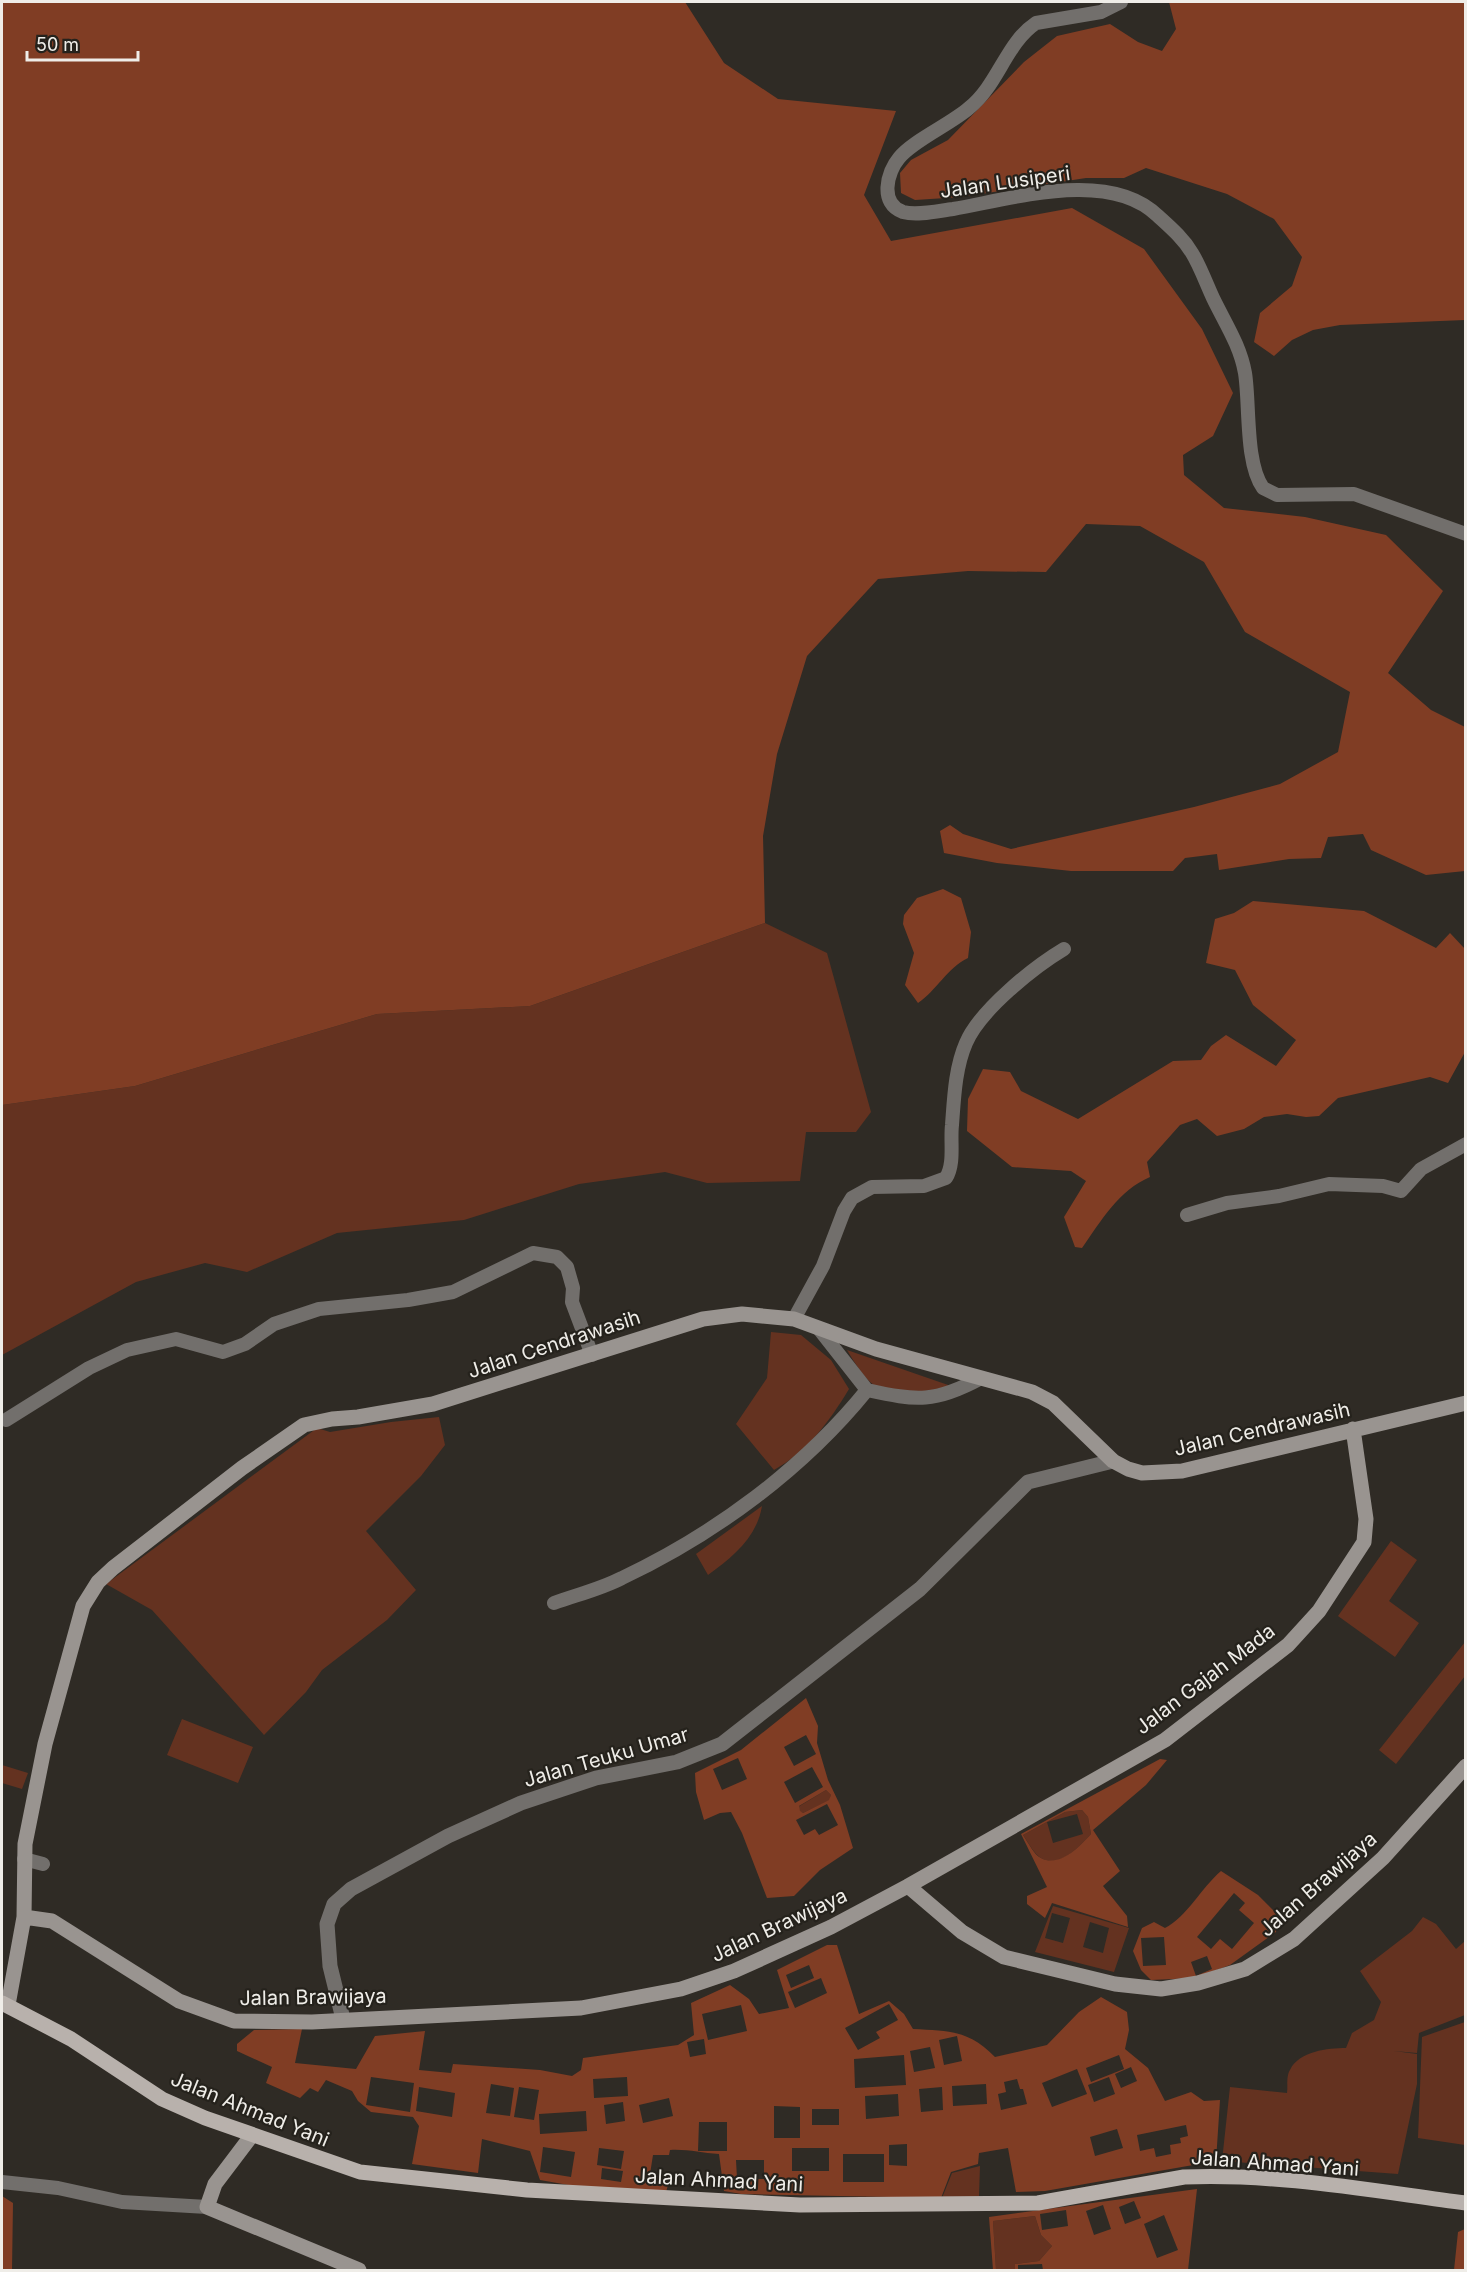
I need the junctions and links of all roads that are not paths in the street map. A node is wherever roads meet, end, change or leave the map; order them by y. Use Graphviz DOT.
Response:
graph roads {
  1 [pos="1121,2"];
  2 [pos="1466,534"];
  3 [pos="1064,949"];
  4 [pos="1466,1144"];
  5 [pos="1186,1215"];
  6 [pos="794,1319"];
  7 [pos="819,1329"];
  8 [pos="592,1355"];
  9 [pos="981,1378"];
  10 [pos="867,1390"];
  11 [pos="1466,1403"];
  12 [pos="6,1420"];
  13 [pos="1353,1429"];
  14 [pos="1113,1461"];
  15 [pos="554,1603"];
  16 [pos="1466,1766"];
  17 [pos="24,1859"];
  18 [pos="43,1864"];
  19 [pos="908,1886"];
  20 [pos="24,1917"];
  21 [pos="5,2004"];
  22 [pos="343,2019"];
  23 [pos="252,2135"];
  24 [pos="2,2182"];
  25 [pos="1466,2203"];
  26 [pos="207,2207"];
  27 [pos="359,2271"];
  1 -- 2 [label="street, Jalan Lusiperi"];
  3 -- 6 [label="street"];
  4 -- 5 [label="street"];
  6 -- 7 [label="main road, Jalan Cendrawasih"];
  6 -- 8 [label="main road, Jalan Cendrawasih"];
  7 -- 9 [label="main road, Jalan Cendrawasih"];
  7 -- 10 [label="street"];
  8 -- 12 [label="street"];
  8 -- 17 [label="main road, Jalan Cendrawasih"];
  9 -- 10 [label="street"];
  9 -- 14 [label="main road, Jalan Cendrawasih"];
  10 -- 15 [label="street"];
  11 -- 13 [label="main road, Jalan Cendrawasih"];
  13 -- 14 [label="main road, Jalan Cendrawasih"];
  13 -- 19 [label="main road, Jalan Gajah Mada"];
  14 -- 22 [label="street, Jalan Teuku Umar"];
  16 -- 19 [label="main road, Jalan Brawijaya"];
  17 -- 18 [label="street"];
  17 -- 20 [label="main road, Jalan Cendrawasih"];
  19 -- 22 [label="main road, Jalan Brawijaya"];
  20 -- 21 [label="main road, Jalan Cendrawasih"];
  20 -- 22 [label="main road, Jalan Brawijaya"];
  21 -- 23 [label="main road, Jalan Ahmad Yani"];
  23 -- 25 [label="main road, Jalan Ahmad Yani"];
  23 -- 26 [label="main road"];
  24 -- 26 [label="street"];
  26 -- 27 [label="main road"];
}
